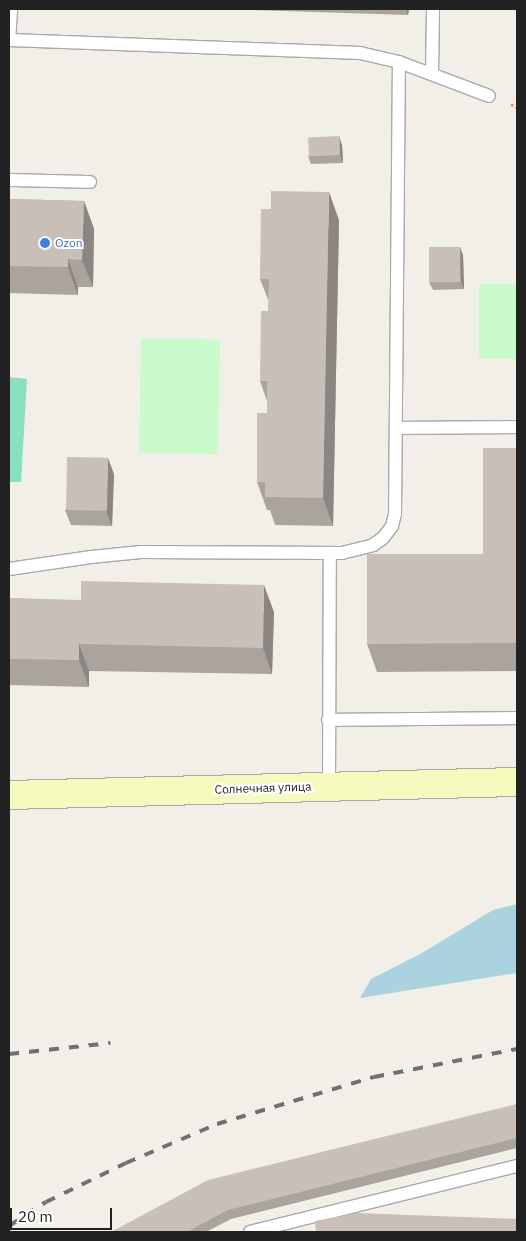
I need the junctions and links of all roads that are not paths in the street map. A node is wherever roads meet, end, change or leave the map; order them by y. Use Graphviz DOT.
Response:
graph roads {
  1 [pos="11,9"];
  2 [pos="433,9"];
  3 [pos="9,40"];
  4 [pos="9,46"];
  5 [pos="400,62"];
  6 [pos="432,74"];
  7 [pos="489,96"];
  8 [pos="9,180"];
  9 [pos="90,182"];
  10 [pos="517,427"];
  11 [pos="396,428"];
  12 [pos="330,554"];
  13 [pos="9,569"];
  14 [pos="517,718"];
  15 [pos="328,720"];
  16 [pos="517,782"];
  17 [pos="329,786"];
  18 [pos="9,795"];
  19 [pos="517,1166"];
  20 [pos="250,1232"];
  1 -- 3 [label="lane"];
  2 -- 6 [label="lane"];
  3 -- 4 [label="lane"];
  3 -- 5 [label="lane"];
  5 -- 6 [label="lane"];
  5 -- 11 [label="lane"];
  6 -- 7 [label="lane"];
  8 -- 9 [label="lane"];
  10 -- 11 [label="lane"];
  11 -- 12 [label="lane"];
  12 -- 13 [label="lane"];
  12 -- 15 [label="lane"];
  14 -- 15 [label="lane"];
  15 -- 17 [label="lane"];
  16 -- 17 [label="street, Солнечная улица"];
  17 -- 18 [label="street, Солнечная улица"];
  19 -- 20 [label="lane"];
}
